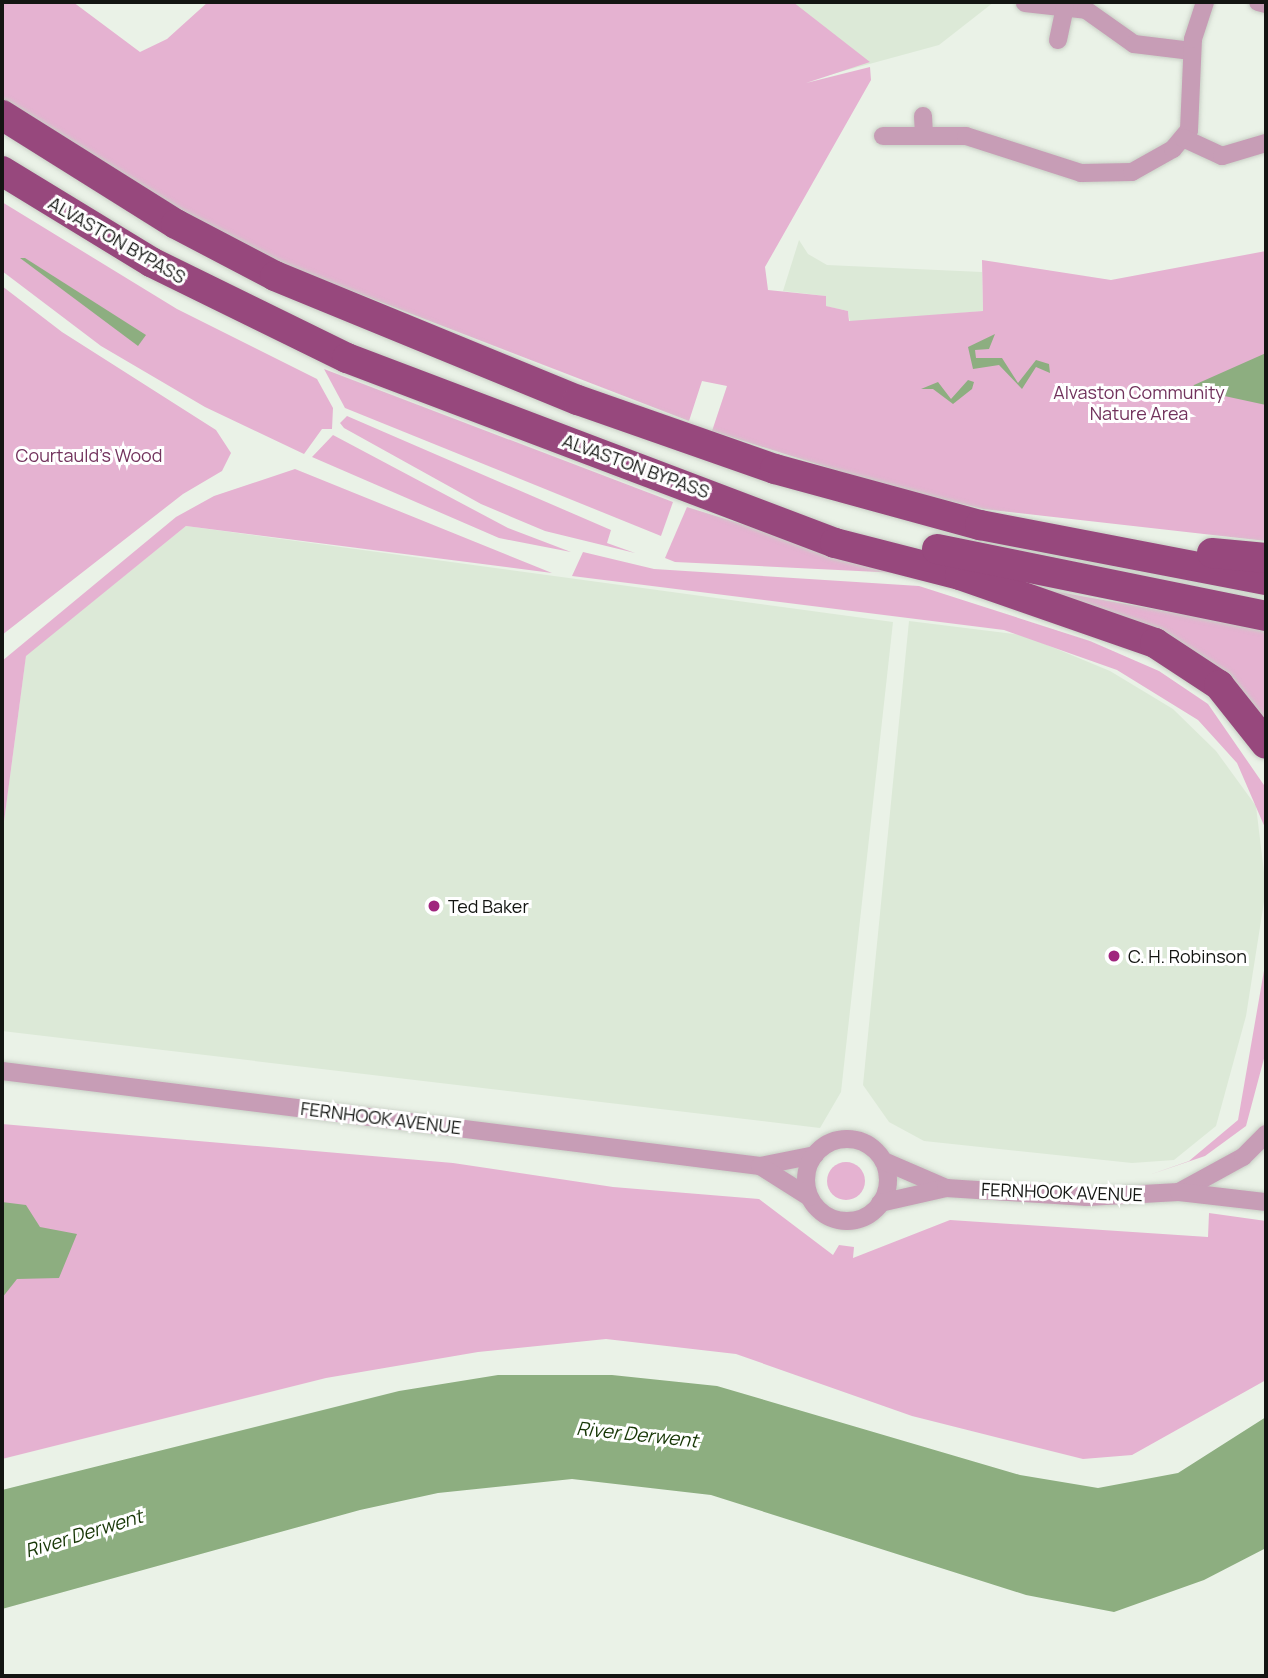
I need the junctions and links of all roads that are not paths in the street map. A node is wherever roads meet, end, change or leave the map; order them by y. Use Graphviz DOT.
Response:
graph roads {
  1 [pos="1205,2"];
  2 [pos="1258,2"];
  3 [pos="1025,4"];
  4 [pos="1266,4"];
  5 [pos="1065,8"];
  6 [pos="1058,40"];
  7 [pos="1192,51"];
  8 [pos="2,115"];
  9 [pos="923,116"];
  10 [pos="883,136"];
  11 [pos="924,136"];
  12 [pos="1183,138"];
  13 [pos="1266,143"];
  14 [pos="2,171"];
  15 [pos="749,506"];
  16 [pos="1069,542"];
  17 [pos="1266,558"];
  18 [pos="1266,580"];
  19 [pos="1266,615"];
  20 [pos="1266,744"];
  21 [pos="2,1071"];
  22 [pos="1266,1134"];
  23 [pos="815,1155"];
  24 [pos="886,1162"];
  25 [pos="760,1166"];
  26 [pos="946,1188"];
  27 [pos="1179,1192"];
  28 [pos="808,1197"];
  29 [pos="1266,1202"];
  30 [pos="880,1203"];
  1 -- 7 [label="street"];
  2 -- 4 [label="street"];
  3 -- 5 [label="street"];
  5 -- 6 [label="street"];
  5 -- 7 [label="street"];
  7 -- 12 [label="street"];
  8 -- 16 [label="highway"];
  9 -- 11 [label="street"];
  10 -- 11 [label="street"];
  11 -- 12 [label="street"];
  12 -- 13 [label="street"];
  14 -- 15 [label="highway, ALVASTON BYPASS"];
  15 -- 19 [label="highway"];
  15 -- 20 [label="highway, ALVASTON BYPASS"];
  16 -- 17 [label="highway"];
  16 -- 18 [label="highway"];
  21 -- 25 [label="street, FERNHOOK AVENUE"];
  22 -- 27 [label="street, FERNHOOK AVENUE"];
  23 -- 24 [label="street, FERNHOOK AVENUE"];
  23 -- 25 [label="street, FERNHOOK AVENUE"];
  23 -- 28 [label="street"];
  24 -- 26 [label="street, FERNHOOK AVENUE"];
  24 -- 30 [label="street"];
  25 -- 28 [label="street, FERNHOOK AVENUE"];
  26 -- 27 [label="street, FERNHOOK AVENUE"];
  26 -- 30 [label="street, FERNHOOK AVENUE"];
  27 -- 29 [label="street, FERNHOOK AVENUE"];
  28 -- 30 [label="street, FERNHOOK AVENUE"];
}
